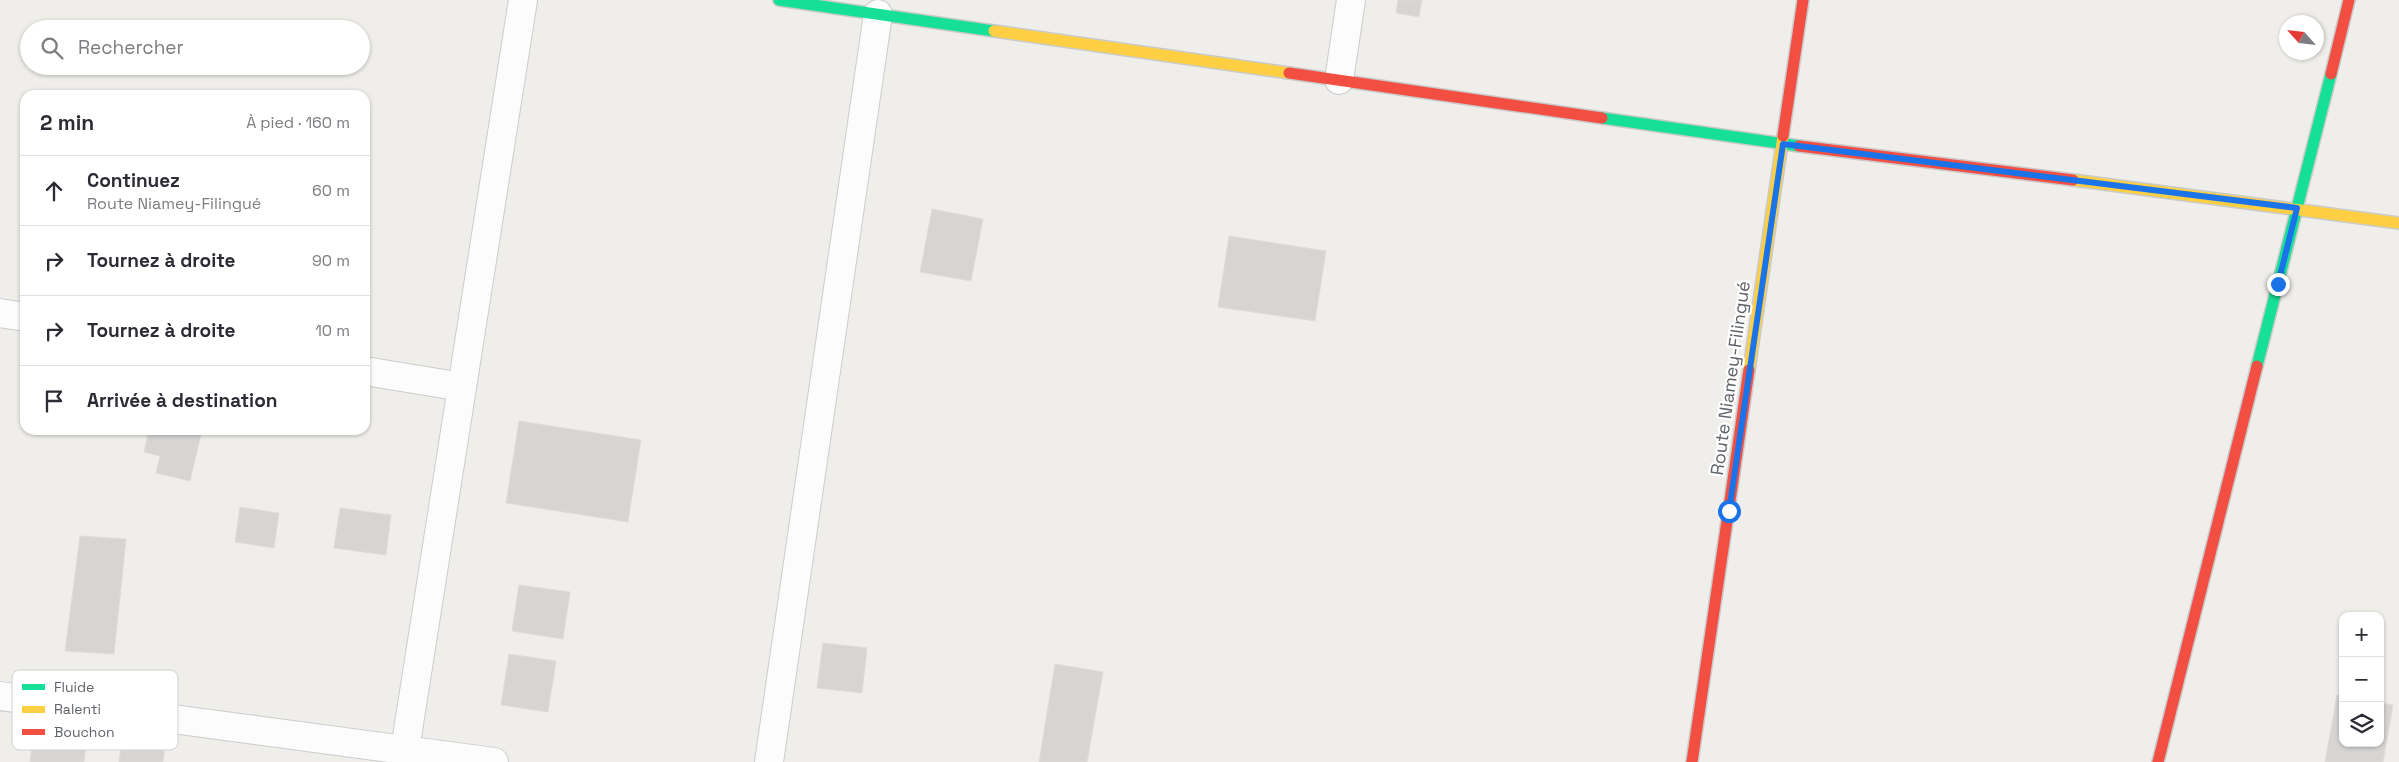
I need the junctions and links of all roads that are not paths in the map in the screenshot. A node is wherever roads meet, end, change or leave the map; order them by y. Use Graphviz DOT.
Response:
graph roads {
  1 [pos="523,0"];
  2 [pos="783,0"];
  3 [pos="1351,0"];
  4 [pos="1803,0"];
  5 [pos="2349,0"];
  6 [pos="878,14"];
  7 [pos="1339,80"];
  8 [pos="1783,144"];
  9 [pos="2297,208"];
  10 [pos="2399,223"];
  11 [pos="0,313"];
  12 [pos="20,316"];
  13 [pos="370,372"];
  14 [pos="462,387"];
  15 [pos="178,722"];
  16 [pos="404,756"];
  17 [pos="494,762"];
  18 [pos="769,762"];
  19 [pos="1692,762"];
  20 [pos="2158,762"];
  1 -- 14 [label="street"];
  2 -- 6 [label="street"];
  3 -- 7 [label="street"];
  4 -- 8 [label="street, Route Niamey-Filingué"];
  5 -- 9 [label="street"];
  6 -- 7 [label="street"];
  6 -- 18 [label="street"];
  7 -- 8 [label="street"];
  8 -- 9 [label="street"];
  8 -- 19 [label="street, Route Niamey-Filingué"];
  9 -- 10 [label="street"];
  9 -- 20 [label="street"];
  11 -- 12 [label="street"];
  13 -- 14 [label="street"];
  14 -- 16 [label="street"];
  15 -- 16 [label="street"];
  16 -- 17 [label="street"];
}
